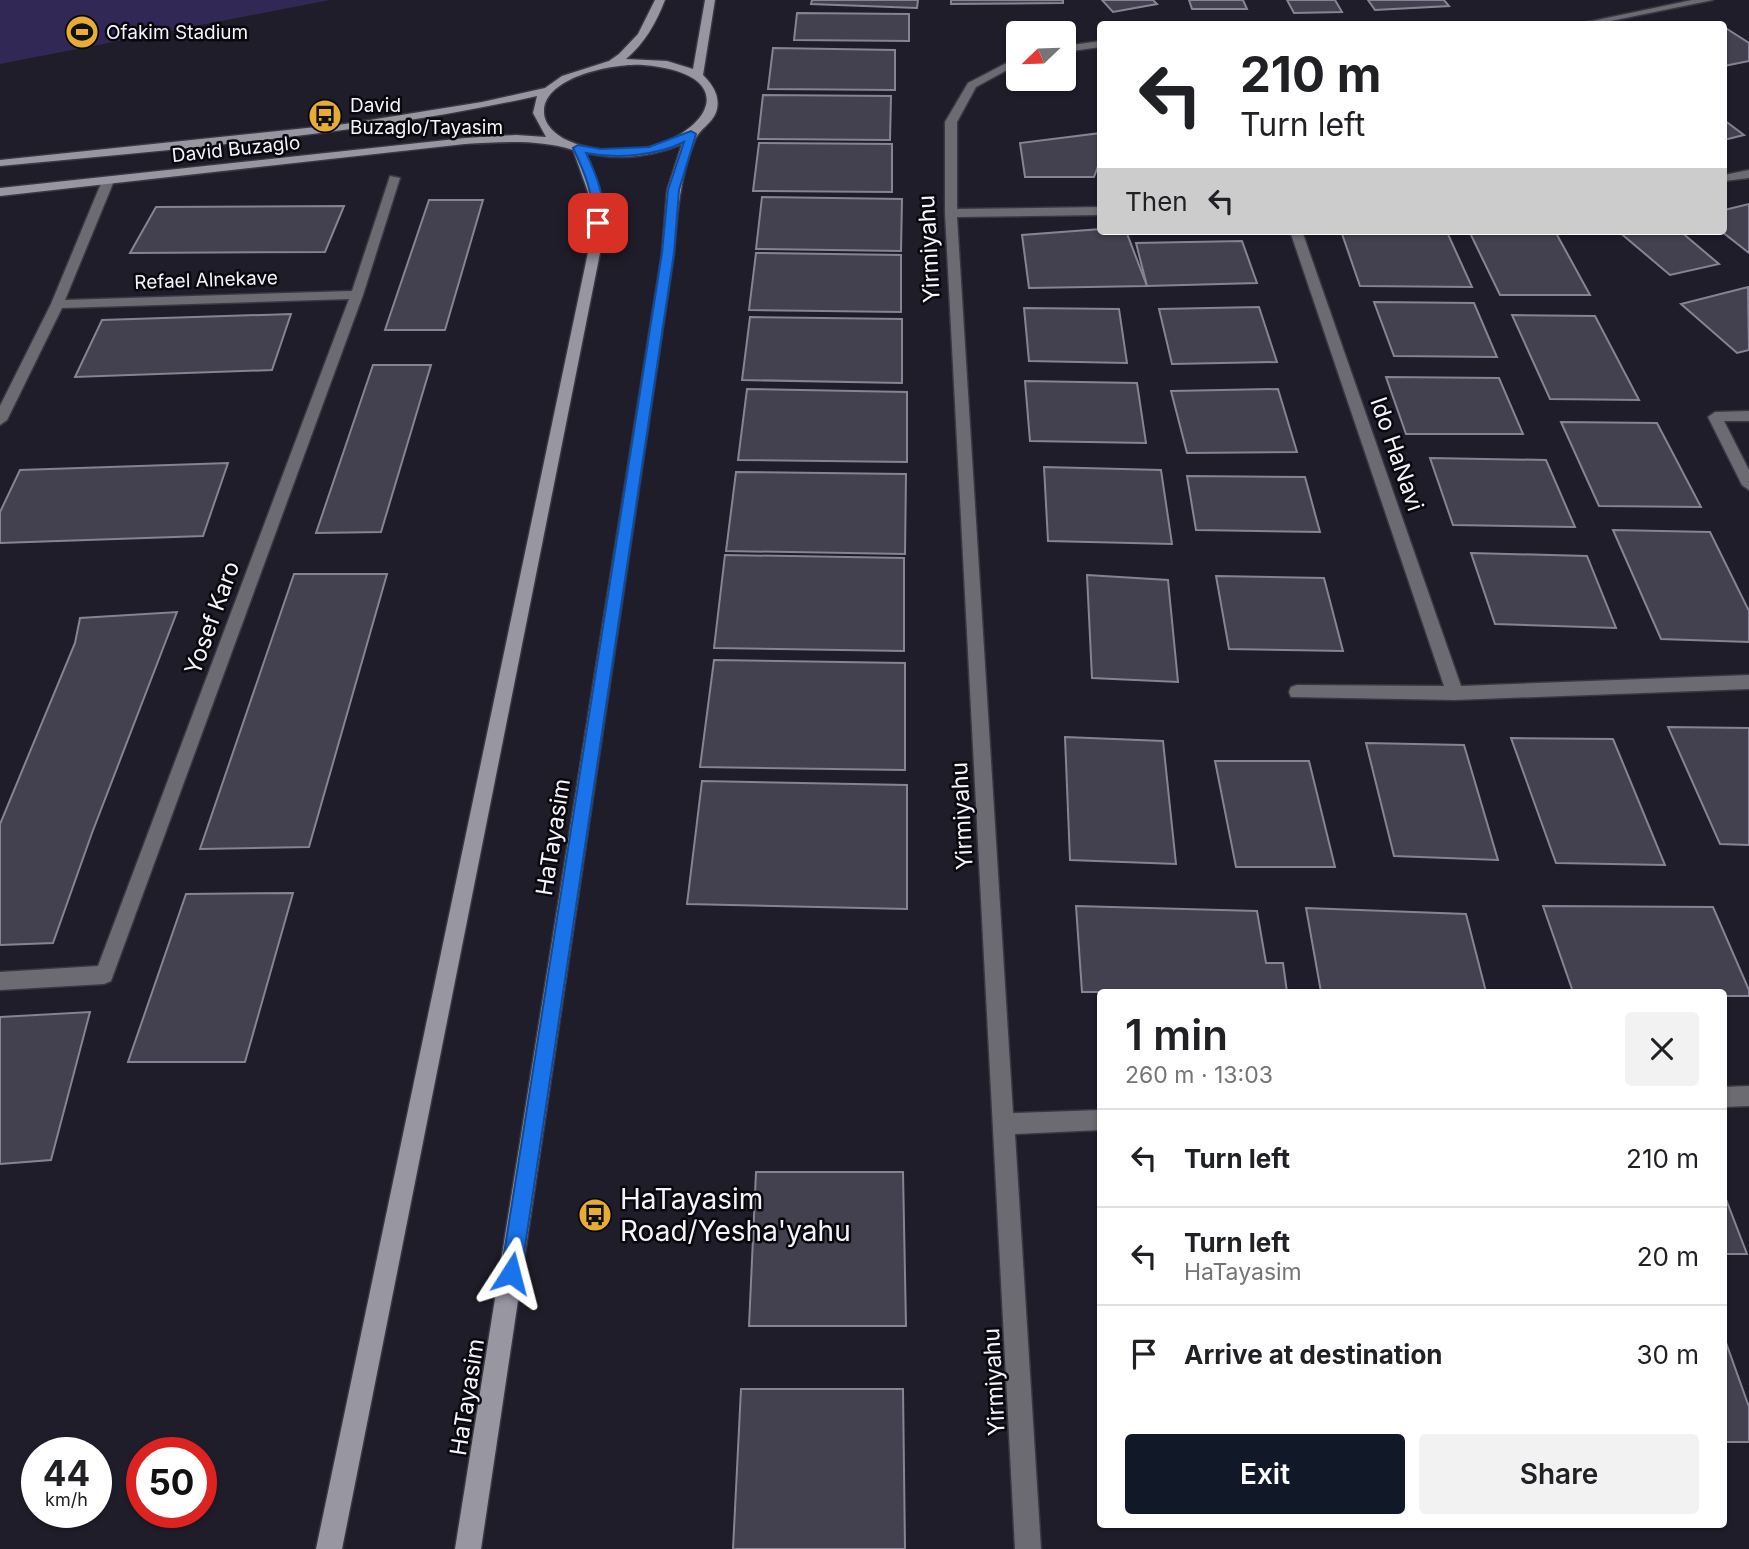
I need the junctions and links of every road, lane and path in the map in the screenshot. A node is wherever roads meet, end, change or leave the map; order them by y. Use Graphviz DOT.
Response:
graph roads {
  1 [pos="660,0"];
  2 [pos="710,0"];
  3 [pos="1708,0"];
  4 [pos="1599,21"];
  5 [pos="1097,45"];
  6 [pos="1076,47"];
  7 [pos="614,62"];
  8 [pos="1006,66"];
  9 [pos="697,76"];
  10 [pos="549,90"];
  11 [pos="691,134"];
  12 [pos="560,141"];
  13 [pos="578,148"];
  14 [pos="0,163"];
  15 [pos="1749,174"];
  16 [pos="394,178"];
  17 [pos="1727,178"];
  18 [pos="108,181"];
  19 [pos="0,192"];
  20 [pos="1097,211"];
  21 [pos="951,213"];
  22 [pos="1297,235"];
  23 [pos="357,295"];
  24 [pos="57,304"];
  25 [pos="1749,416"];
  26 [pos="0,419"];
  27 [pos="1749,485"];
  28 [pos="1749,682"];
  29 [pos="1297,692"];
  30 [pos="1455,692"];
  31 [pos="0,981"];
  32 [pos="1749,1096"];
  33 [pos="1727,1097"];
  34 [pos="1097,1120"];
  35 [pos="1004,1124"];
  36 [pos="329,1549"];
  37 [pos="468,1549"];
  38 [pos="1028,1549"];
  1 -- 7 [label="main road"];
  2 -- 9 [label="main road"];
  3 -- 4 [label="street"];
  5 -- 6 [label="street"];
  7 -- 9 [label="main road"];
  7 -- 10 [label="main road, David Buzaglo"];
  8 -- 21 [label="street, Yirmiyahu"];
  9 -- 11 [label="main road"];
  10 -- 12 [label="main road"];
  10 -- 14 [label="main road, David Buzaglo"];
  11 -- 13 [label="main road"];
  11 -- 37 [label="main road, HaTayasim"];
  12 -- 13 [label="main road"];
  12 -- 18 [label="main road, David Buzaglo"];
  13 -- 36 [label="main road"];
  15 -- 17 [label="street"];
  16 -- 23 [label="street, Yosef Karo"];
  18 -- 19 [label="main road, David Buzaglo"];
  18 -- 24 [label="street"];
  20 -- 21 [label="street"];
  21 -- 35 [label="street, Yirmiyahu"];
  22 -- 30 [label="street, Ido HaNavi"];
  23 -- 24 [label="street, Refael Alnekave"];
  23 -- 31 [label="street, Yosef Karo"];
  24 -- 26 [label="street"];
  25 -- 27 [label="street"];
  28 -- 30 [label="street"];
  29 -- 30 [label="street"];
  32 -- 33 [label="street"];
  34 -- 35 [label="street"];
  35 -- 38 [label="street, Yirmiyahu"];
}
